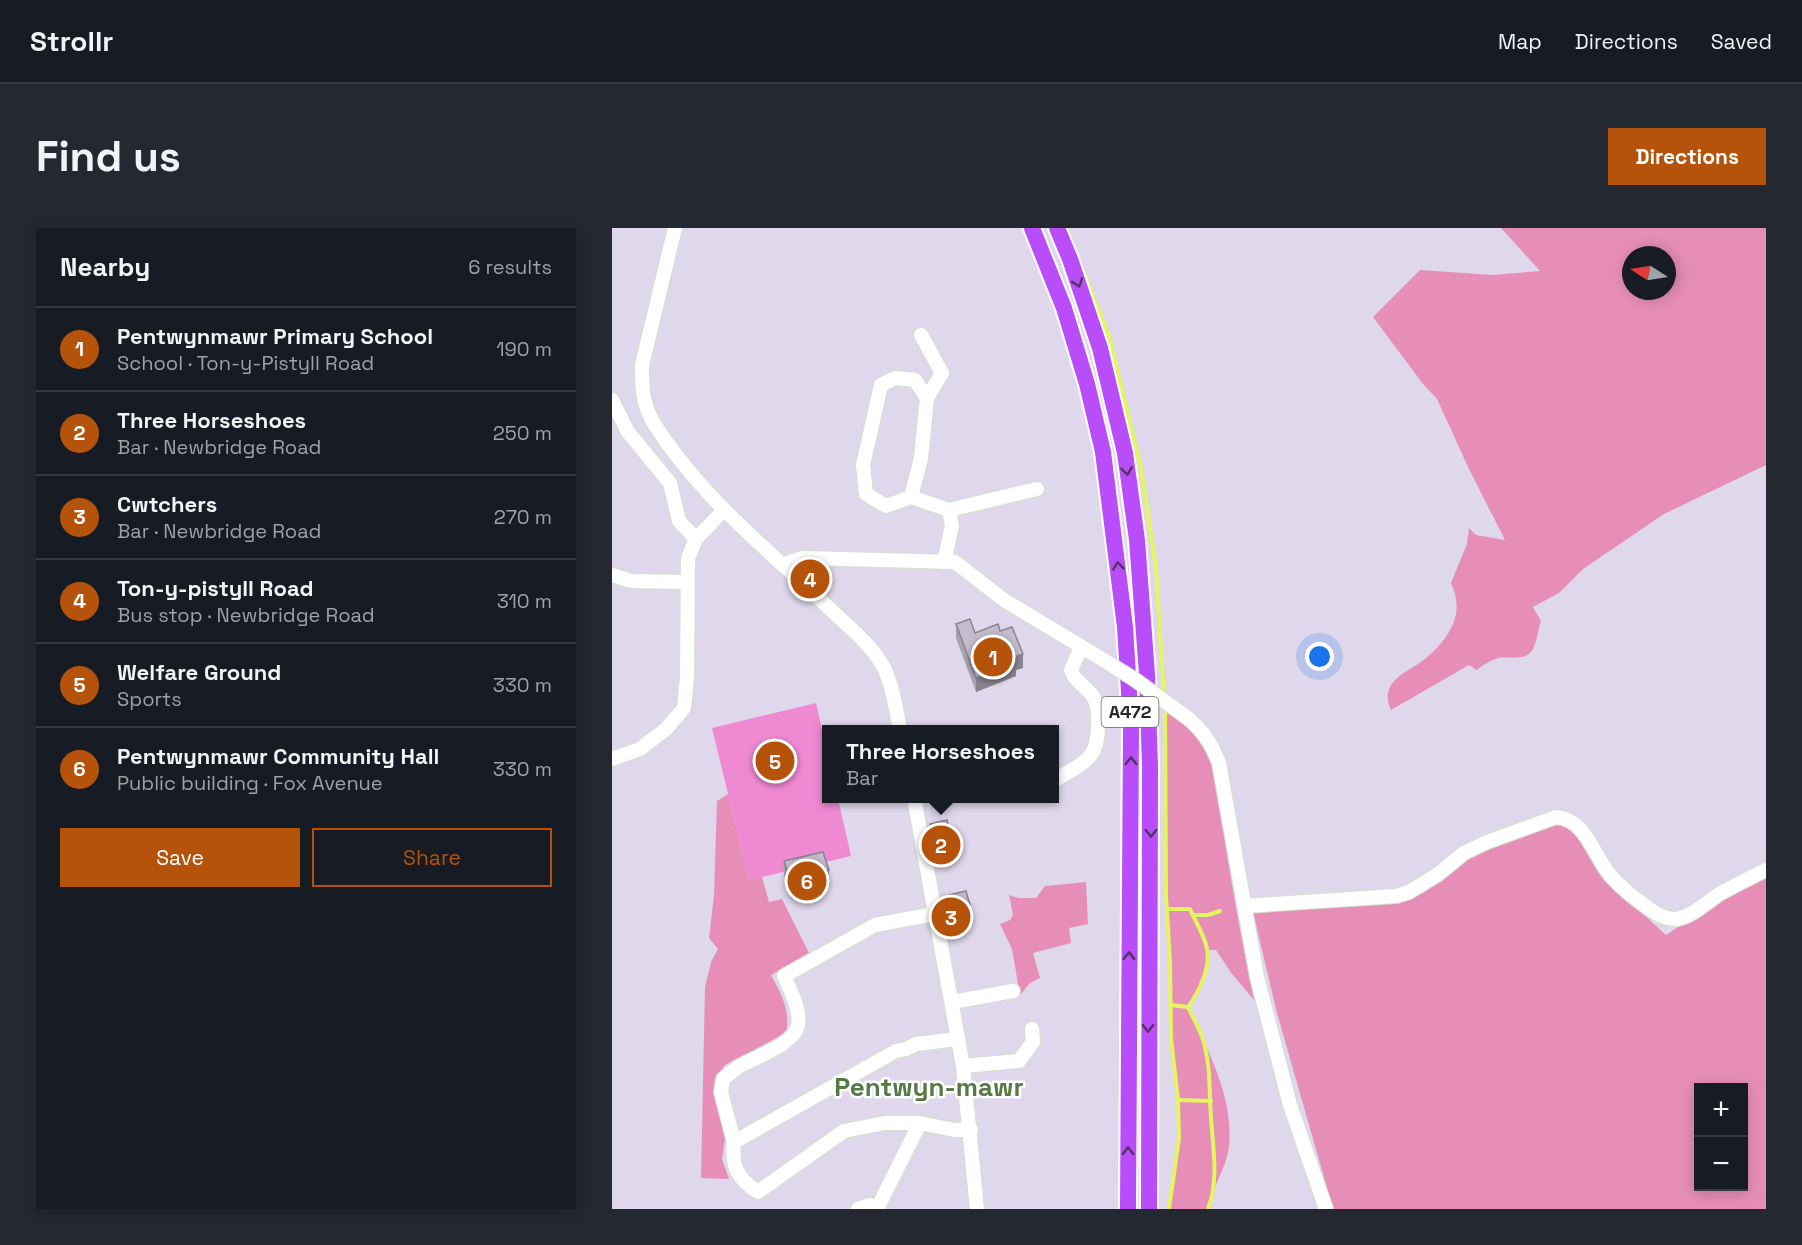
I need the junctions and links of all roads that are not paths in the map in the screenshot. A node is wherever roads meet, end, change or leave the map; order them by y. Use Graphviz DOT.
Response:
graph roads {
  1 [pos="675,228"];
  2 [pos="1032,228"];
  3 [pos="1057,228"];
  4 [pos="921,335"];
  5 [pos="927,398"];
  6 [pos="612,400"];
  7 [pos="1036,489"];
  8 [pos="911,497"];
  9 [pos="724,510"];
  10 [pos="949,510"];
  11 [pos="696,538"];
  12 [pos="944,562"];
  13 [pos="784,564"];
  14 [pos="612,575"];
  15 [pos="687,582"];
  16 [pos="1086,650"];
  17 [pos="899,725"];
  18 [pos="612,759"];
  19 [pos="1059,777"];
  20 [pos="915,803"];
  21 [pos="1766,870"];
  22 [pos="1245,906"];
  23 [pos="934,914"];
  24 [pos="1013,991"];
  25 [pos="952,1002"];
  26 [pos="1032,1029"];
  27 [pos="957,1039"];
  28 [pos="963,1066"];
  29 [pos="920,1123"];
  30 [pos="971,1130"];
  31 [pos="734,1142"];
  32 [pos="858,1209"];
  33 [pos="878,1209"];
  34 [pos="977,1209"];
  35 [pos="1128,1209"];
  36 [pos="1149,1209"];
  37 [pos="1326,1209"];
  1 -- 9 [label="street"];
  35 -- 2 [label="main road, A472, one-way"];
  3 -- 36 [label="main road, A472, one-way"];
  4 -- 5 [label="street"];
  5 -- 8 [label="street"];
  5 -- 8 [label="street"];
  6 -- 11 [label="street"];
  7 -- 10 [label="street"];
  8 -- 10 [label="street"];
  9 -- 11 [label="street"];
  9 -- 13 [label="street"];
  10 -- 12 [label="street"];
  11 -- 15 [label="street"];
  12 -- 13 [label="street"];
  12 -- 16 [label="street"];
  13 -- 17 [label="street"];
  14 -- 15 [label="street"];
  15 -- 18 [label="street"];
  16 -- 19 [label="street"];
  16 -- 22 [label="street, bridge"];
  20 -- 23 [label="street"];
  21 -- 22 [label="street"];
  22 -- 37 [label="street"];
  23 -- 25 [label="street"];
  23 -- 31 [label="street"];
  24 -- 25 [label="street"];
  25 -- 27 [label="street"];
  26 -- 28 [label="street"];
  27 -- 28 [label="street"];
  27 -- 31 [label="street"];
  28 -- 30 [label="street"];
  29 -- 30 [label="street"];
  29 -- 31 [label="street"];
  29 -- 33 [label="street"];
  30 -- 34 [label="street"];
  32 -- 33 [label="street"];
}
